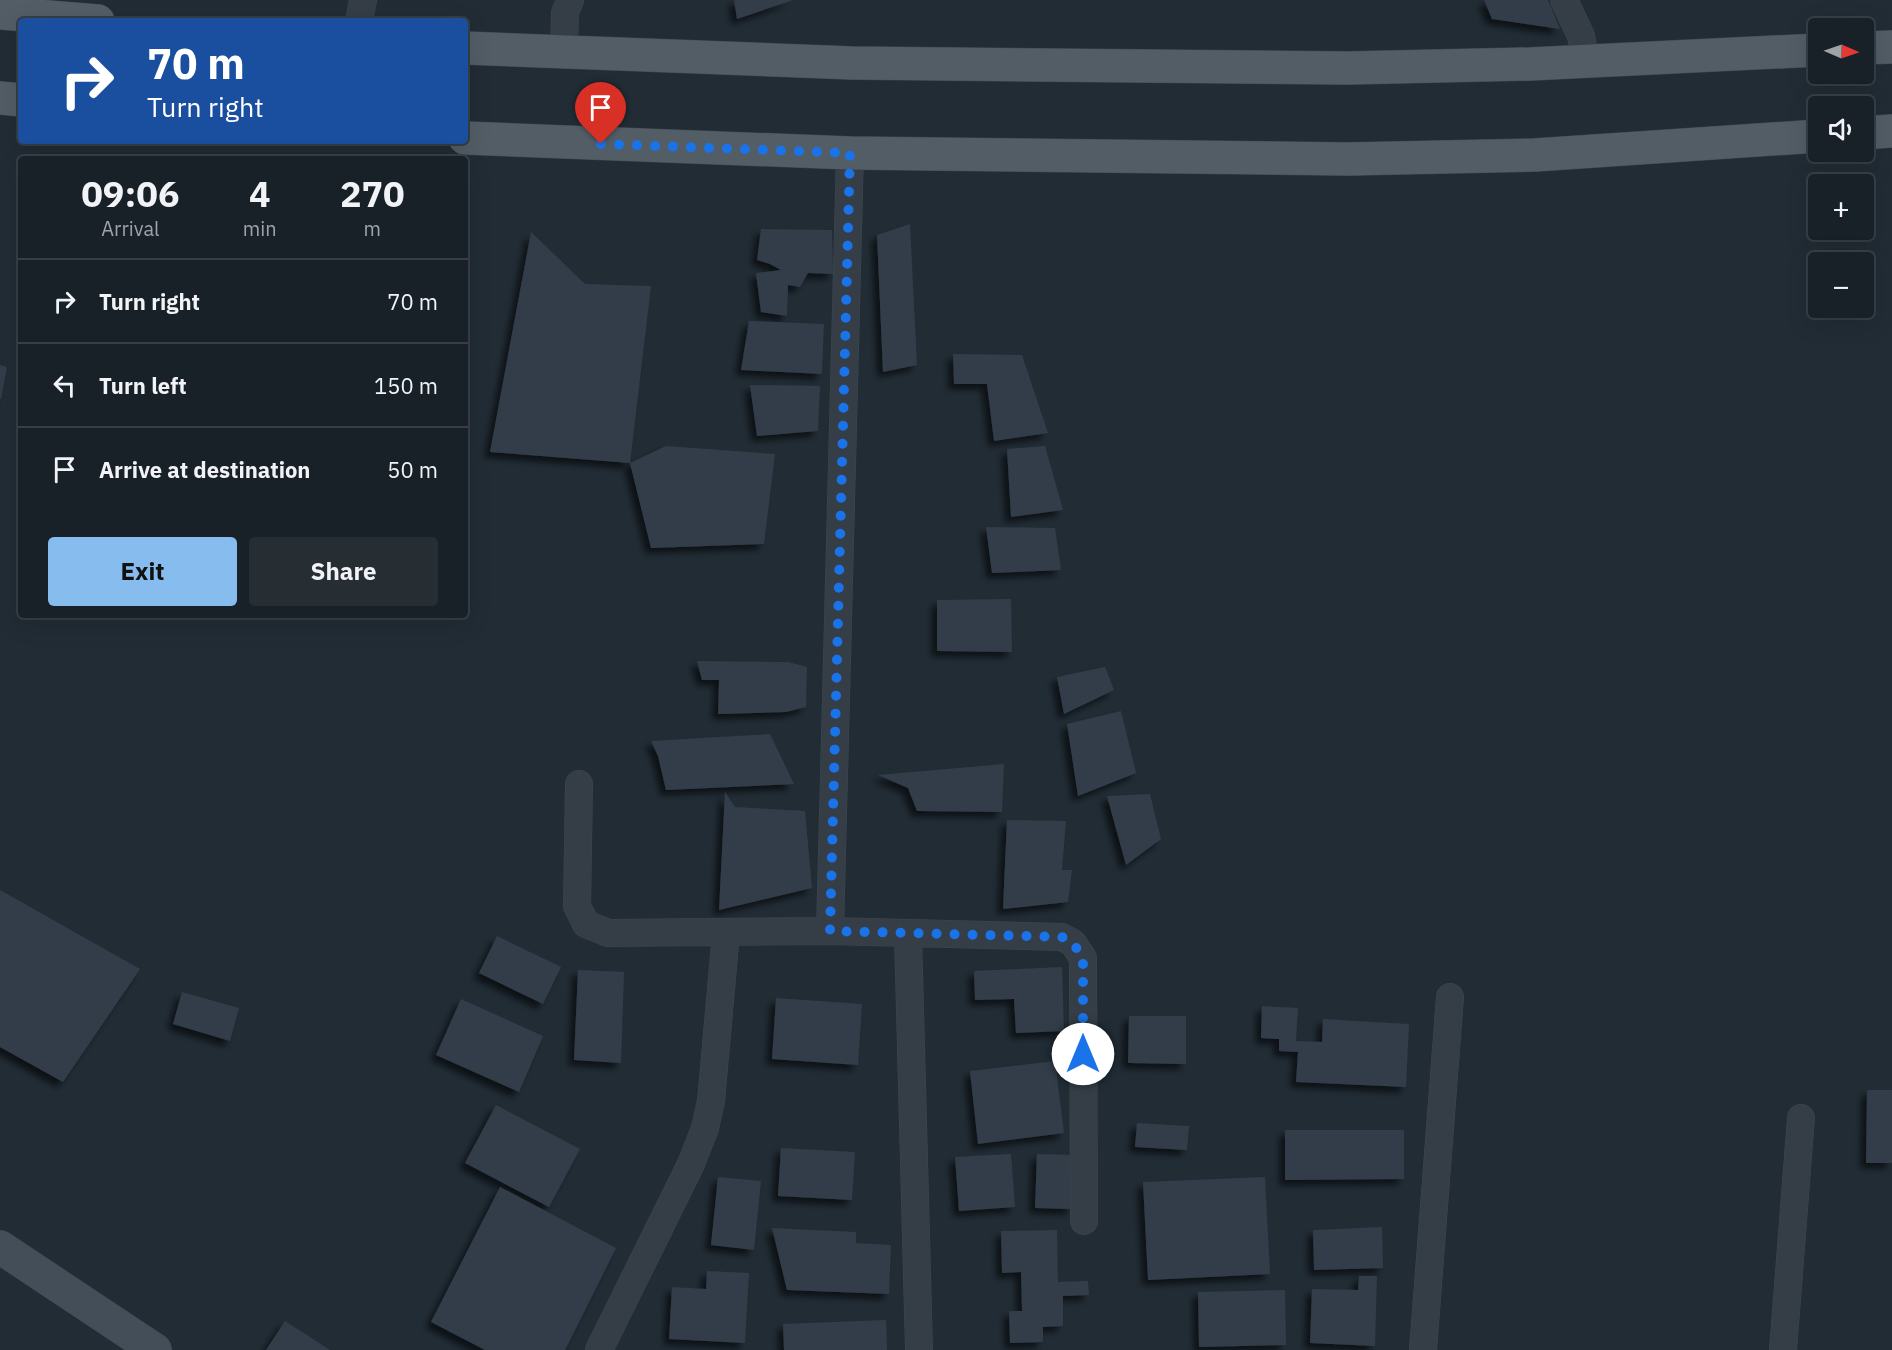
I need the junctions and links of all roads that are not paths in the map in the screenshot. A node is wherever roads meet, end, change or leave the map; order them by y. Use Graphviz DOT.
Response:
graph roads {
  1 [pos="363,0"];
  2 [pos="570,0"];
  3 [pos="1564,0"];
  4 [pos="0,13"];
  5 [pos="61,18"];
  6 [pos="360,18"];
  7 [pos="1892,47"];
  8 [pos="468,48"];
  9 [pos="1874,48"];
  10 [pos="564,51"];
  11 [pos="1808,51"];
  12 [pos="1586,62"];
  13 [pos="0,98"];
  14 [pos="18,100"];
  15 [pos="1892,131"];
  16 [pos="1874,132"];
  17 [pos="1808,137"];
  18 [pos="468,138"];
  19 [pos="850,153"];
  20 [pos="579,784"];
  21 [pos="830,931"];
  22 [pos="726,933"];
  23 [pos="908,934"];
  24 [pos="1450,997"];
  25 [pos="1801,1118"];
  26 [pos="1084,1221"];
  27 [pos="0,1247"];
  28 [pos="155,1350"];
  29 [pos="599,1350"];
  30 [pos="919,1350"];
  31 [pos="1423,1350"];
  32 [pos="1783,1350"];
  1 -- 6 [label="street"];
  2 -- 10 [label="street"];
  3 -- 12 [label="street"];
  4 -- 5 [label="main road"];
  7 -- 9 [label="main road"];
  8 -- 10 [label="main road"];
  10 -- 12 [label="main road"];
  11 -- 12 [label="main road"];
  13 -- 14 [label="main road"];
  15 -- 16 [label="main road"];
  17 -- 19 [label="main road"];
  18 -- 19 [label="main road"];
  19 -- 21 [label="street"];
  20 -- 22 [label="street"];
  21 -- 22 [label="street"];
  21 -- 23 [label="street"];
  22 -- 29 [label="street"];
  23 -- 26 [label="street"];
  23 -- 30 [label="street"];
  24 -- 31 [label="street"];
  25 -- 32 [label="street"];
  27 -- 28 [label="street"];
}
